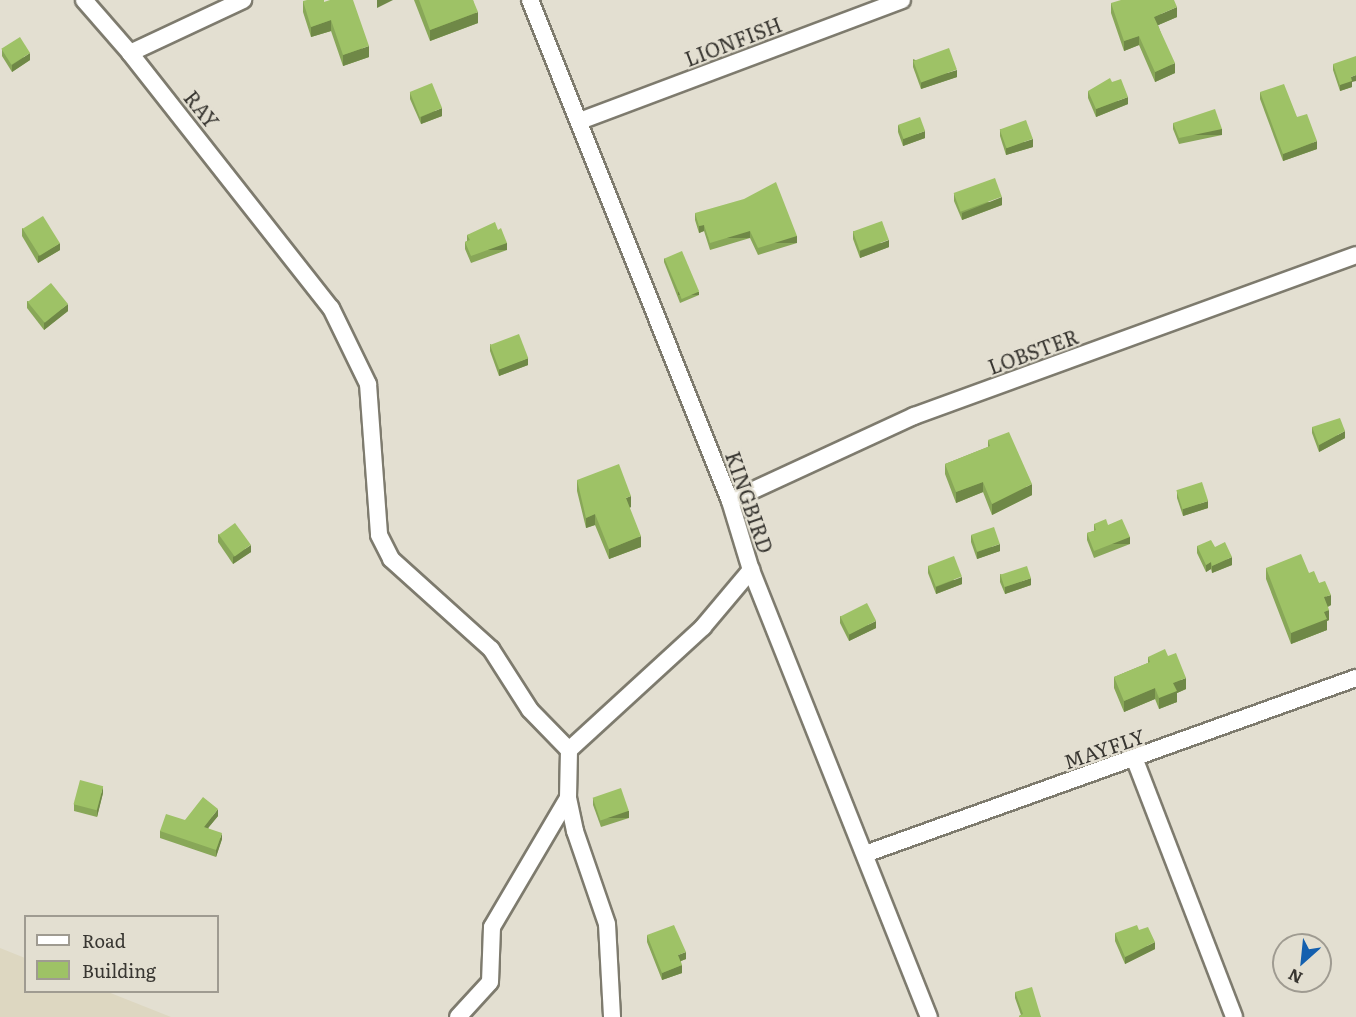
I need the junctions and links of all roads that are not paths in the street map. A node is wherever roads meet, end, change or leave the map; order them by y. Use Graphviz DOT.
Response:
graph roads {
  1 [pos="84,0"];
  2 [pos="243,0"];
  3 [pos="530,0"];
  4 [pos="902,0"];
  5 [pos="130,53"];
  6 [pos="580,122"];
  7 [pos="1356,255"];
  8 [pos="730,501"];
  9 [pos="751,570"];
  10 [pos="1356,678"];
  11 [pos="569,750"];
  12 [pos="1135,760"];
  13 [pos="568,798"];
  14 [pos="865,854"];
  15 [pos="458,1017"];
  16 [pos="612,1017"];
  17 [pos="929,1017"];
  18 [pos="1234,1017"];
  1 -- 5 [label="street, RAY"];
  2 -- 5 [label="street"];
  3 -- 6 [label="street, KINGBIRD"];
  4 -- 6 [label="street, LIONFISH"];
  5 -- 11 [label="street, RAY"];
  6 -- 8 [label="street, KINGBIRD"];
  7 -- 8 [label="street, LOBSTER"];
  8 -- 9 [label="street, KINGBIRD"];
  9 -- 11 [label="street"];
  9 -- 14 [label="street, KINGBIRD"];
  10 -- 12 [label="street, MAYFLY"];
  11 -- 13 [label="street"];
  12 -- 14 [label="street, MAYFLY"];
  12 -- 18 [label="street"];
  13 -- 15 [label="street"];
  13 -- 16 [label="street"];
  14 -- 17 [label="street, KINGBIRD"];
}
